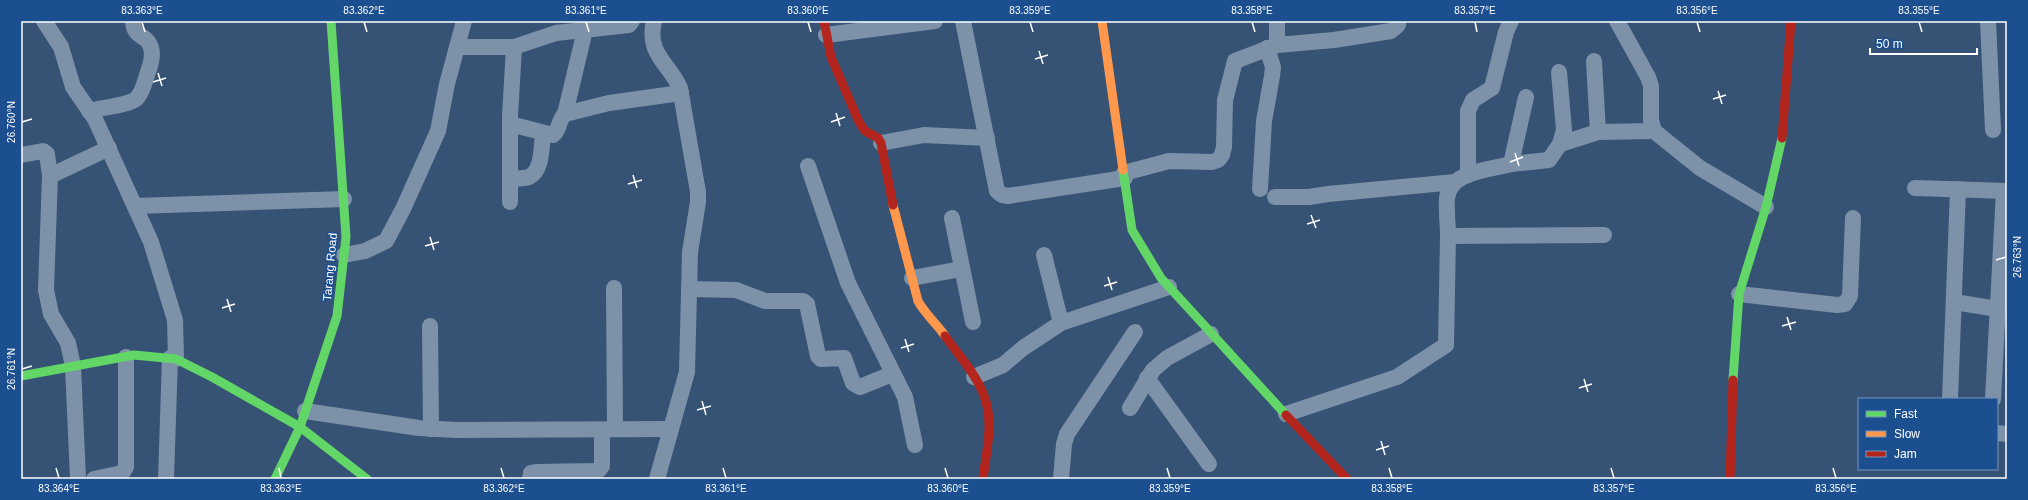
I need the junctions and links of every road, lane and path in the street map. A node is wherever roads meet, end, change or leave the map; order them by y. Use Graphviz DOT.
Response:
graph roads {
  1 [pos="44,21"];
  2 [pos="133,21"];
  3 [pos="332,21"];
  4 [pos="464,21"];
  5 [pos="632,21"];
  6 [pos="654,21"];
  7 [pos="935,21"];
  8 [pos="963,21"];
  9 [pos="1102,21"];
  10 [pos="1277,21"];
  11 [pos="1398,21"];
  12 [pos="1511,21"];
  13 [pos="1617,21"];
  14 [pos="1791,21"];
  15 [pos="1988,21"];
  16 [pos="825,28"];
  17 [pos="585,30"];
  18 [pos="458,47"];
  19 [pos="514,47"];
  20 [pos="1272,47"];
  21 [pos="1594,61"];
  22 [pos="1559,72"];
  23 [pos="681,93"];
  24 [pos="1526,97"];
  25 [pos="89,110"];
  26 [pos="565,114"];
  27 [pos="510,124"];
  28 [pos="1993,130"];
  29 [pos="1654,131"];
  30 [pos="1598,132"];
  31 [pos="543,134"];
  32 [pos="988,138"];
  33 [pos="881,143"];
  34 [pos="1560,144"];
  35 [pos="109,148"];
  36 [pos="21,155"];
  37 [pos="1511,164"];
  38 [pos="808,166"];
  39 [pos="50,176"];
  40 [pos="1124,176"];
  41 [pos="510,179"];
  42 [pos="1461,179"];
  43 [pos="1915,188"];
  44 [pos="1260,189"];
  45 [pos="1958,189"];
  46 [pos="2006,191"];
  47 [pos="1274,197"];
  48 [pos="344,199"];
  49 [pos="510,202"];
  50 [pos="136,206"];
  51 [pos="1766,207"];
  52 [pos="952,218"];
  53 [pos="1853,218"];
  54 [pos="1604,235"];
  55 [pos="1448,236"];
  56 [pos="344,255"];
  57 [pos="1044,255"];
  58 [pos="961,269"];
  59 [pos="912,278"];
  60 [pos="1169,287"];
  61 [pos="614,288"];
  62 [pos="689,289"];
  63 [pos="1739,294"];
  64 [pos="1954,302"];
  65 [pos="1998,309"];
  66 [pos="973,322"];
  67 [pos="1061,323"];
  68 [pos="430,326"];
  69 [pos="1135,332"];
  70 [pos="1211,334"];
  71 [pos="126,357"];
  72 [pos="173,358"];
  73 [pos="73,366"];
  74 [pos="892,374"];
  75 [pos="21,376"];
  76 [pos="974,377"];
  77 [pos="1147,378"];
  78 [pos="1950,398"];
  79 [pos="1993,398"];
  80 [pos="1130,408"];
  81 [pos="305,411"];
  82 [pos="1286,414"];
  83 [pos="300,427"];
  84 [pos="670,428"];
  85 [pos="431,429"];
  86 [pos="608,429"];
  87 [pos="915,446"];
  88 [pos="1209,464"];
  89 [pos="78,479"];
  90 [pos="94,479"];
  91 [pos="166,479"];
  92 [pos="275,479"];
  93 [pos="367,479"];
  94 [pos="530,479"];
  95 [pos="657,479"];
  96 [pos="983,479"];
  97 [pos="1061,479"];
  98 [pos="1347,479"];
  99 [pos="1730,479"];
  1 -- 25 [label="street"];
  2 -- 25 [label="street"];
  3 -- 48 [label="street, Tarang Road"];
  4 -- 18 [label="street"];
  5 -- 17 [label="street"];
  6 -- 23 [label="street"];
  7 -- 16 [label="street"];
  8 -- 32 [label="street"];
  9 -- 40 [label="street"];
  10 -- 20 [label="street"];
  11 -- 20 [label="street"];
  12 -- 42 [label="street"];
  13 -- 29 [label="street"];
  14 -- 51 [label="street"];
  15 -- 28 [label="street"];
  16 -- 33 [label="street"];
  17 -- 19 [label="street"];
  17 -- 26 [label="street"];
  18 -- 19 [label="street"];
  18 -- 56 [label="street"];
  19 -- 27 [label="street"];
  20 -- 40 [label="street"];
  20 -- 44 [label="street"];
  21 -- 30 [label="street"];
  22 -- 34 [label="street"];
  23 -- 26 [label="street"];
  23 -- 62 [label="street"];
  24 -- 37 [label="street"];
  25 -- 35 [label="street"];
  26 -- 31 [label="street"];
  27 -- 31 [label="street"];
  27 -- 41 [label="street"];
  29 -- 30 [label="street"];
  29 -- 51 [label="street"];
  30 -- 34 [label="street"];
  31 -- 41 [label="street"];
  32 -- 33 [label="street"];
  32 -- 40 [label="street"];
  33 -- 59 [label="street"];
  34 -- 37 [label="street"];
  35 -- 39 [label="street"];
  35 -- 50 [label="street"];
  36 -- 39 [label="street"];
  37 -- 42 [label="street"];
  38 -- 74 [label="street"];
  39 -- 73 [label="street"];
  40 -- 60 [label="street"];
  41 -- 49 [label="street"];
  42 -- 47 [label="street"];
  42 -- 55 [label="street"];
  43 -- 45 [label="street"];
  45 -- 46 [label="street"];
  45 -- 64 [label="street"];
  46 -- 65 [label="street"];
  48 -- 50 [label="street"];
  48 -- 56 [label="street, Tarang Road"];
  50 -- 72 [label="street"];
  51 -- 63 [label="street"];
  52 -- 58 [label="street"];
  53 -- 63 [label="street"];
  54 -- 55 [label="street"];
  55 -- 82 [label="street"];
  56 -- 81 [label="street, Tarang Road"];
  57 -- 67 [label="street"];
  58 -- 59 [label="street"];
  58 -- 66 [label="street"];
  59 -- 76 [label="street"];
  60 -- 67 [label="street"];
  60 -- 70 [label="street"];
  61 -- 86 [label="street"];
  62 -- 74 [label="street"];
  62 -- 84 [label="street"];
  63 -- 99 [label="street"];
  64 -- 65 [label="street"];
  64 -- 78 [label="street"];
  65 -- 79 [label="street"];
  67 -- 76 [label="street"];
  68 -- 85 [label="street"];
  69 -- 97 [label="street"];
  70 -- 77 [label="street"];
  70 -- 82 [label="street"];
  71 -- 72 [label="street"];
  71 -- 73 [label="street"];
  71 -- 90 [label="street"];
  72 -- 83 [label="street"];
  72 -- 91 [label="street"];
  73 -- 75 [label="street"];
  73 -- 89 [label="street"];
  74 -- 87 [label="street"];
  76 -- 96 [label="street"];
  77 -- 80 [label="street"];
  77 -- 88 [label="street"];
  81 -- 83 [label="street, Tarang Road"];
  81 -- 85 [label="street"];
  82 -- 98 [label="street"];
  83 -- 92 [label="street, Tarang Road"];
  83 -- 93 [label="street"];
  84 -- 86 [label="street"];
  84 -- 95 [label="street"];
  85 -- 86 [label="street"];
  86 -- 94 [label="street"];
}
